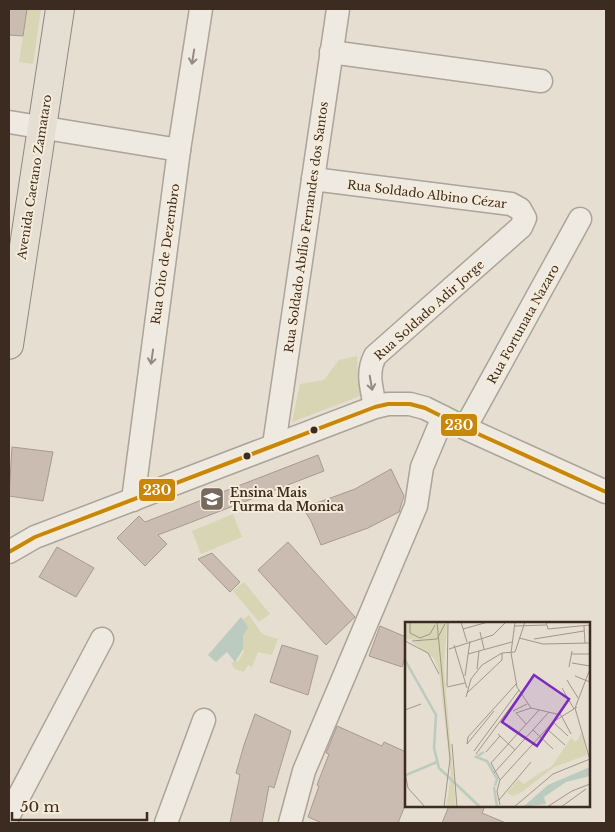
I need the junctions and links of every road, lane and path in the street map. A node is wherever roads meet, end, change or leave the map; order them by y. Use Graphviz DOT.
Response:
graph roads {
  1 [pos="60,9"];
  2 [pos="201,9"];
  3 [pos="338,9"];
  4 [pos="331,52"];
  5 [pos="541,81"];
  6 [pos="9,122"];
  7 [pos="42,128"];
  8 [pos="179,150"];
  9 [pos="313,179"];
  10 [pos="580,219"];
  11 [pos="521,227"];
  12 [pos="13,278"];
  13 [pos="9,345"];
  14 [pos="375,407"];
  15 [pos="443,417"];
  16 [pos="464,428"];
  17 [pos="274,445"];
  18 [pos="606,492"];
  19 [pos="132,500"];
  20 [pos="9,538"];
  21 [pos="35,538"];
  22 [pos="9,552"];
  23 [pos="102,639"];
  24 [pos="204,720"];
  25 [pos="9,815"];
  26 [pos="24,823"];
  27 [pos="166,823"];
  28 [pos="290,823"];
  1 -- 7 [label="main road, Avenida Caetano Zamataro"];
  2 -- 8 [label="street, Rua Oito de Dezembro, one-way"];
  3 -- 4 [label="street, Rua Soldado Abílio Fernandes dos Santos"];
  4 -- 5 [label="street"];
  4 -- 9 [label="street, Rua Soldado Abílio Fernandes dos Santos"];
  6 -- 7 [label="street"];
  7 -- 8 [label="street"];
  7 -- 12 [label="main road, Avenida Caetano Zamataro"];
  8 -- 19 [label="street, Rua Oito de Dezembro, one-way"];
  9 -- 11 [label="street, Rua Soldado Albino Cézar"];
  9 -- 17 [label="street, Rua Soldado Abílio Fernandes dos Santos"];
  10 -- 16 [label="street, Rua Fortunata Nazaro"];
  11 -- 14 [label="street, Rua Soldado Adir Jorge, one-way"];
  12 -- 13 [label="main road, Avenida Caetano Zamataro"];
  14 -- 15 [label="street"];
  14 -- 17 [label="street"];
  15 -- 16 [label="street"];
  15 -- 28 [label="street"];
  16 -- 18 [label="street"];
  17 -- 19 [label="street"];
  19 -- 21 [label="street"];
  20 -- 21 [label="street"];
  21 -- 22 [label="street"];
  23 -- 25 [label="street"];
  24 -- 27 [label="street"];
  25 -- 26 [label="street"];
}
